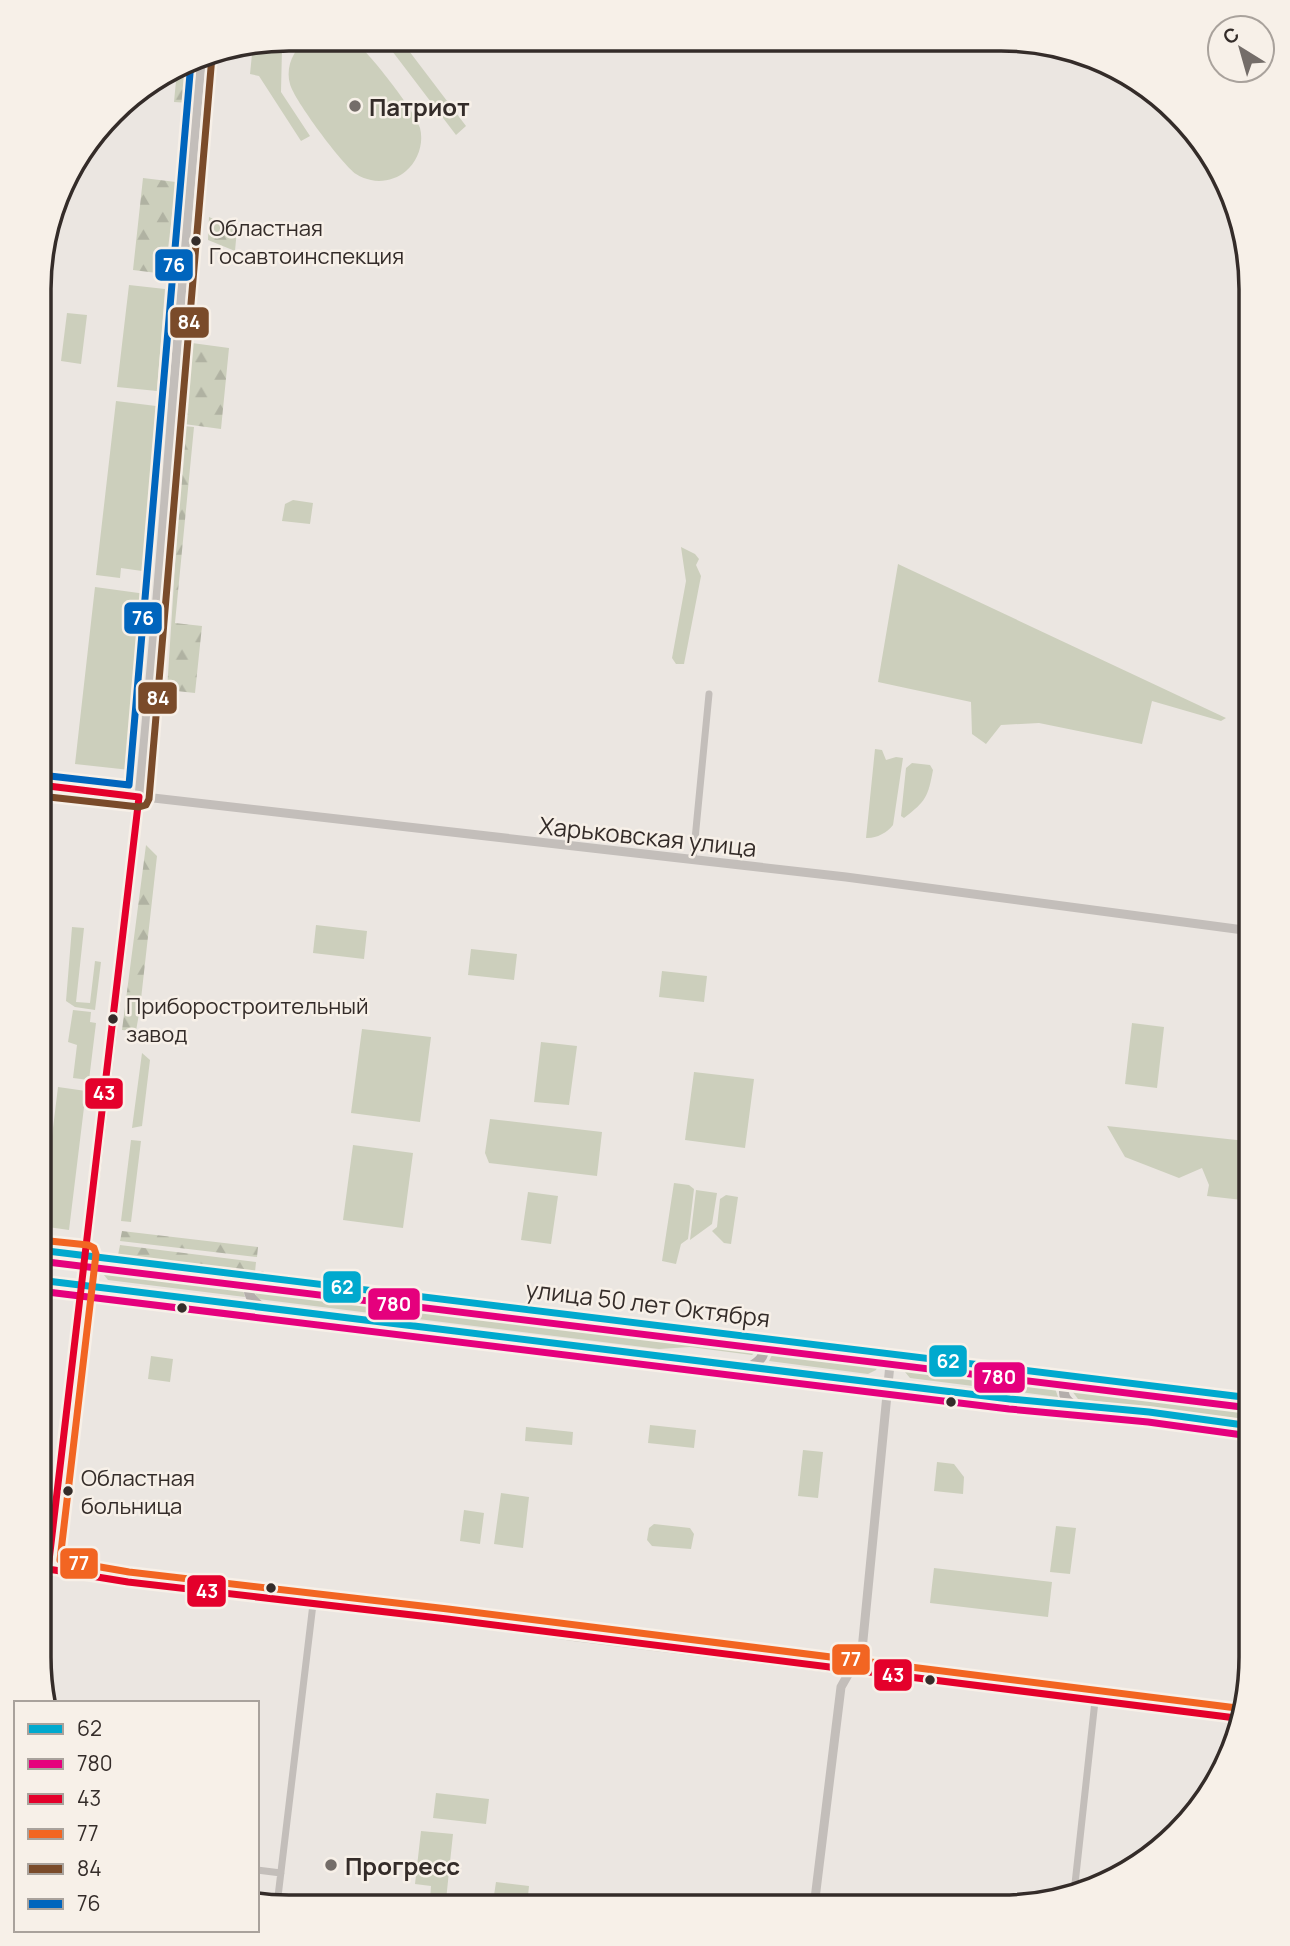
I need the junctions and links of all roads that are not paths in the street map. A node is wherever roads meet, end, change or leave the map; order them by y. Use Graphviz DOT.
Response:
graph roads {
  1 [pos="201,68"];
  2 [pos="709,694"];
  3 [pos="51,786"];
  4 [pos="139,797"];
  5 [pos="693,860"];
  6 [pos="1239,929"];
  7 [pos="51,1251"];
  8 [pos="86,1255"];
  9 [pos="261,1276"];
  10 [pos="51,1281"];
  11 [pos="82,1285"];
  12 [pos="261,1307"];
  13 [pos="755,1337"];
  14 [pos="891,1354"];
  15 [pos="750,1367"];
  16 [pos="1076,1377"];
  17 [pos="887,1384"];
  18 [pos="1239,1397"];
  19 [pos="1072,1404"];
  20 [pos="1239,1425"];
  21 [pos="51,1544"];
  22 [pos="51,1570"];
  23 [pos="313,1604"];
  24 [pos="851,1671"];
  25 [pos="1095,1701"];
  26 [pos="1231,1717"];
  27 [pos="259,1870"];
  28 [pos="281,1873"];
  29 [pos="1075,1883"];
  30 [pos="278,1894"];
  31 [pos="815,1895"];
  1 -- 4 [label="street"];
  2 -- 5 [label="street"];
  3 -- 4 [label="street, Харьковская улица"];
  4 -- 5 [label="street, Харьковская улица"];
  4 -- 8 [label="street"];
  5 -- 6 [label="street, Харьковская улица"];
  7 -- 8 [label="main road, улица 50 лет Октября"];
  8 -- 9 [label="main road, улица 50 лет Октября"];
  8 -- 11 [label="street"];
  9 -- 12 [label="main road"];
  9 -- 13 [label="main road, улица 50 лет Октября"];
  10 -- 11 [label="main road, улица 50 лет Октября"];
  11 -- 12 [label="main road, улица 50 лет Октября"];
  11 -- 21 [label="street"];
  12 -- 15 [label="main road, улица 50 лет Октября"];
  13 -- 14 [label="main road, улица 50 лет Октября"];
  13 -- 15 [label="main road"];
  14 -- 16 [label="main road, улица 50 лет Октября"];
  14 -- 17 [label="street"];
  15 -- 17 [label="main road, улица 50 лет Октября"];
  16 -- 18 [label="main road, улица 50 лет Октября"];
  16 -- 19 [label="main road"];
  17 -- 19 [label="main road, улица 50 лет Октября"];
  17 -- 24 [label="street"];
  19 -- 20 [label="main road, улица 50 лет Октября"];
  22 -- 23 [label="street"];
  23 -- 24 [label="street"];
  23 -- 28 [label="street"];
  24 -- 25 [label="street"];
  24 -- 31 [label="street"];
  25 -- 26 [label="street"];
  25 -- 29 [label="street"];
  27 -- 28 [label="street"];
  28 -- 30 [label="street"];
}
